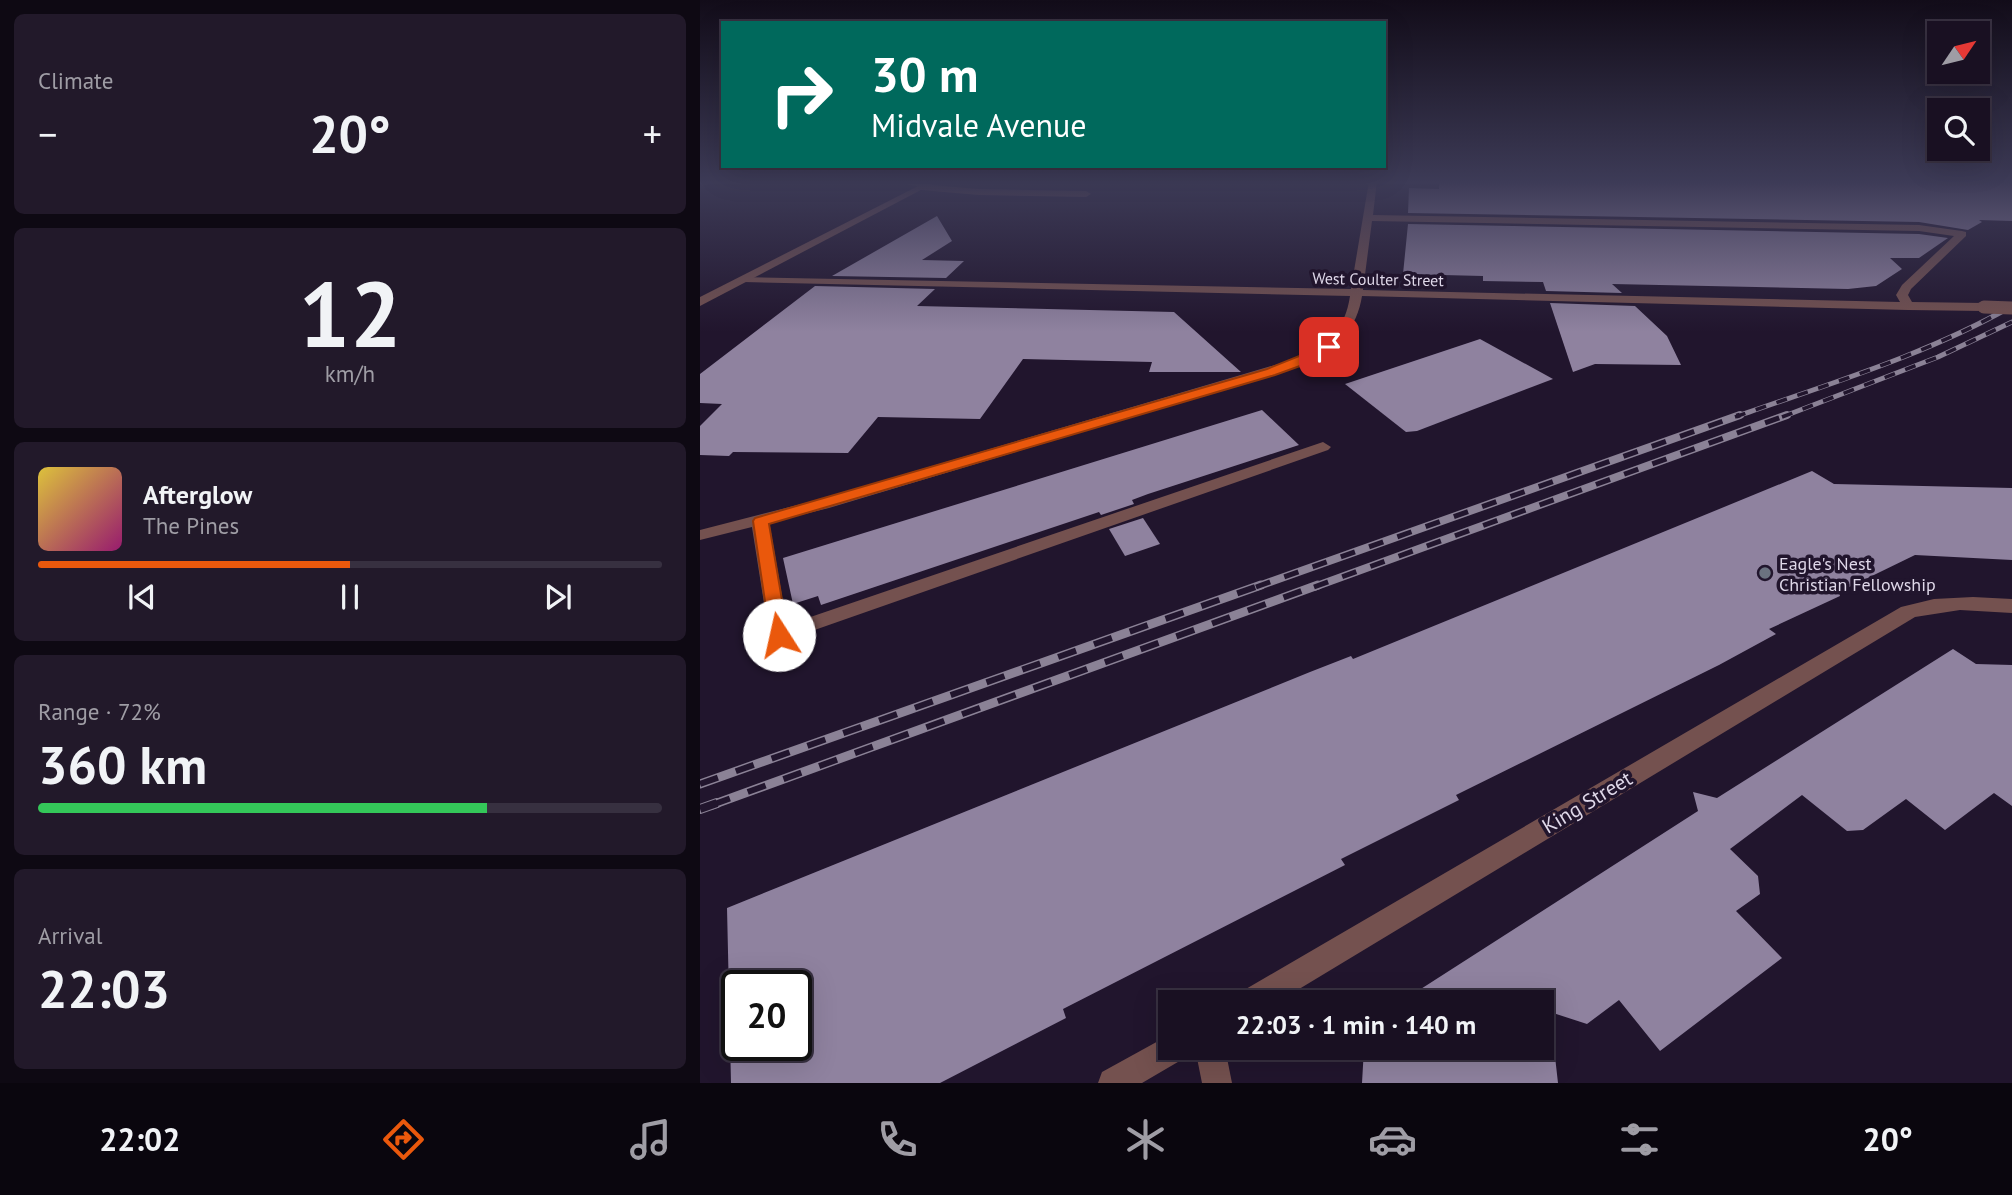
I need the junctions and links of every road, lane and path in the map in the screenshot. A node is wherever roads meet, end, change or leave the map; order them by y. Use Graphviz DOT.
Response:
graph roads {
  1 [pos="836,232"];
  2 [pos="1366,232"];
  3 [pos="1944,232"];
  4 [pos="744,279"];
  5 [pos="1356,294"];
  6 [pos="700,302"];
  7 [pos="1908,306"];
  8 [pos="2012,308"];
  9 [pos="1323,447"];
  10 [pos="760,521"];
  11 [pos="700,535"];
  12 [pos="2012,606"];
  13 [pos="1271,990"];
  14 [pos="1158,1056"];
  15 [pos="1212,1060"];
  16 [pos="1113,1083"];
  17 [pos="1217,1083"];
  1 -- 4 [label="street"];
  2 -- 5 [label="street"];
  3 -- 7 [label="street"];
  4 -- 5 [label="street, West Coulter Street"];
  4 -- 6 [label="street"];
  5 -- 7 [label="street, West Coulter Street"];
  5 -- 10 [label="street"];
  7 -- 8 [label="street, West Coulter Street, bridge"];
  9 -- 10 [label="street"];
  10 -- 11 [label="street"];
  12 -- 13 [label="street, King Street"];
  14 -- 16 [label="street"];
  15 -- 17 [label="street"];
}
